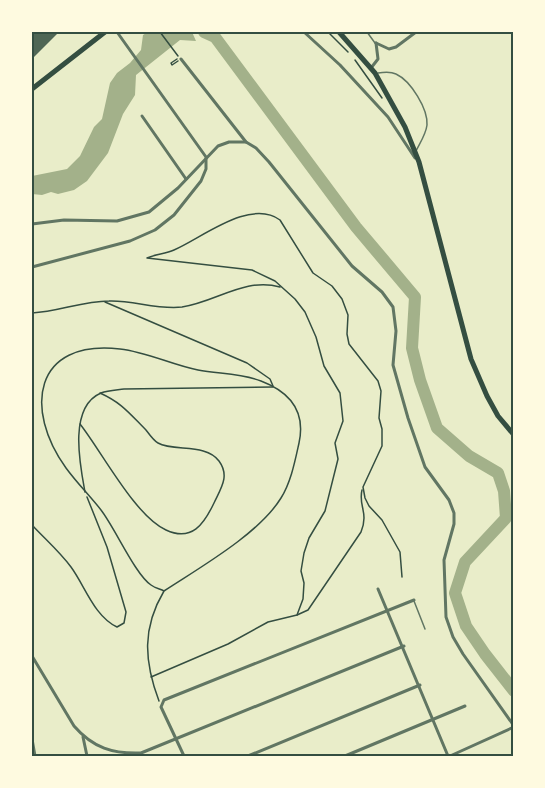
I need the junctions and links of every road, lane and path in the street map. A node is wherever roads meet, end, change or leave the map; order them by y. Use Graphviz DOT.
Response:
graph roads {
  1 [pos="99,32"];
  2 [pos="105,32"];
  3 [pos="117,32"];
  4 [pos="160,32"];
  5 [pos="304,32"];
  6 [pos="328,32"];
  7 [pos="339,32"];
  8 [pos="367,32"];
  9 [pos="416,32"];
  10 [pos="93,40"];
  11 [pos="376,43"];
  12 [pos="181,60"];
  13 [pos="373,71"];
  14 [pos="32,89"];
  15 [pos="384,102"];
  16 [pos="142,116"];
  17 [pos="246,142"];
  18 [pos="416,152"];
  19 [pos="206,157"];
  20 [pos="419,162"];
  21 [pos="186,179"];
  22 [pos="32,224"];
  23 [pos="32,267"];
  24 [pos="282,288"];
  25 [pos="102,301"];
  26 [pos="32,313"];
  27 [pos="273,387"];
  28 [pos="100,393"];
  29 [pos="79,423"];
  30 [pos="513,435"];
  31 [pos="363,487"];
  32 [pos="86,494"];
  33 [pos="32,525"];
  34 [pos="402,577"];
  35 [pos="378,589"];
  36 [pos="164,591"];
  37 [pos="414,600"];
  38 [pos="388,610"];
  39 [pos="297,615"];
  40 [pos="425,629"];
  41 [pos="404,646"];
  42 [pos="32,656"];
  43 [pos="150,678"];
  44 [pos="420,685"];
  45 [pos="465,706"];
  46 [pos="161,707"];
  47 [pos="434,719"];
  48 [pos="513,726"];
  49 [pos="83,737"];
  50 [pos="32,739"];
  51 [pos="176,739"];
  52 [pos="35,756"];
  53 [pos="87,756"];
  54 [pos="184,756"];
  55 [pos="248,756"];
  56 [pos="345,756"];
  57 [pos="449,756"];
  1 -- 10 [label="lane"];
  2 -- 10 [label="highway"];
  3 -- 19 [label="street"];
  4 -- 12 [label="path"];
  5 -- 20 [label="street"];
  6 -- 15 [label="path"];
  7 -- 13 [label="highway"];
  8 -- 11 [label="lane"];
  9 -- 11 [label="street"];
  10 -- 14 [label="highway"];
  11 -- 13 [label="street"];
  12 -- 17 [label="street"];
  13 -- 18 [label="highway"];
  13 -- 18 [label="lane"];
  16 -- 21 [label="street"];
  17 -- 19 [label="street"];
  17 -- 48 [label="street"];
  18 -- 20 [label="highway"];
  19 -- 21 [label="street"];
  19 -- 23 [label="street"];
  20 -- 30 [label="highway"];
  21 -- 22 [label="street"];
  24 -- 25 [label="path"];
  24 -- 31 [label="path"];
  24 -- 39 [label="path"];
  25 -- 26 [label="path"];
  25 -- 27 [label="path"];
  27 -- 28 [label="path"];
  27 -- 32 [label="path"];
  27 -- 36 [label="path"];
  28 -- 29 [label="path"];
  28 -- 29 [label="path"];
  29 -- 32 [label="path"];
  31 -- 34 [label="path"];
  31 -- 39 [label="path"];
  32 -- 33 [label="path"];
  32 -- 36 [label="path"];
  35 -- 38 [label="street"];
  36 -- 43 [label="path"];
  37 -- 38 [label="street"];
  37 -- 40 [label="lane"];
  38 -- 41 [label="street"];
  38 -- 46 [label="street"];
  39 -- 43 [label="path"];
  41 -- 44 [label="street"];
  41 -- 51 [label="street"];
  42 -- 49 [label="street"];
  43 -- 46 [label="path"];
  44 -- 47 [label="street"];
  44 -- 55 [label="street"];
  45 -- 47 [label="street"];
  46 -- 51 [label="street"];
  47 -- 56 [label="street"];
  47 -- 57 [label="street"];
  48 -- 57 [label="street"];
  49 -- 51 [label="street"];
  49 -- 53 [label="street"];
  50 -- 52 [label="street"];
  51 -- 54 [label="street"];
}
